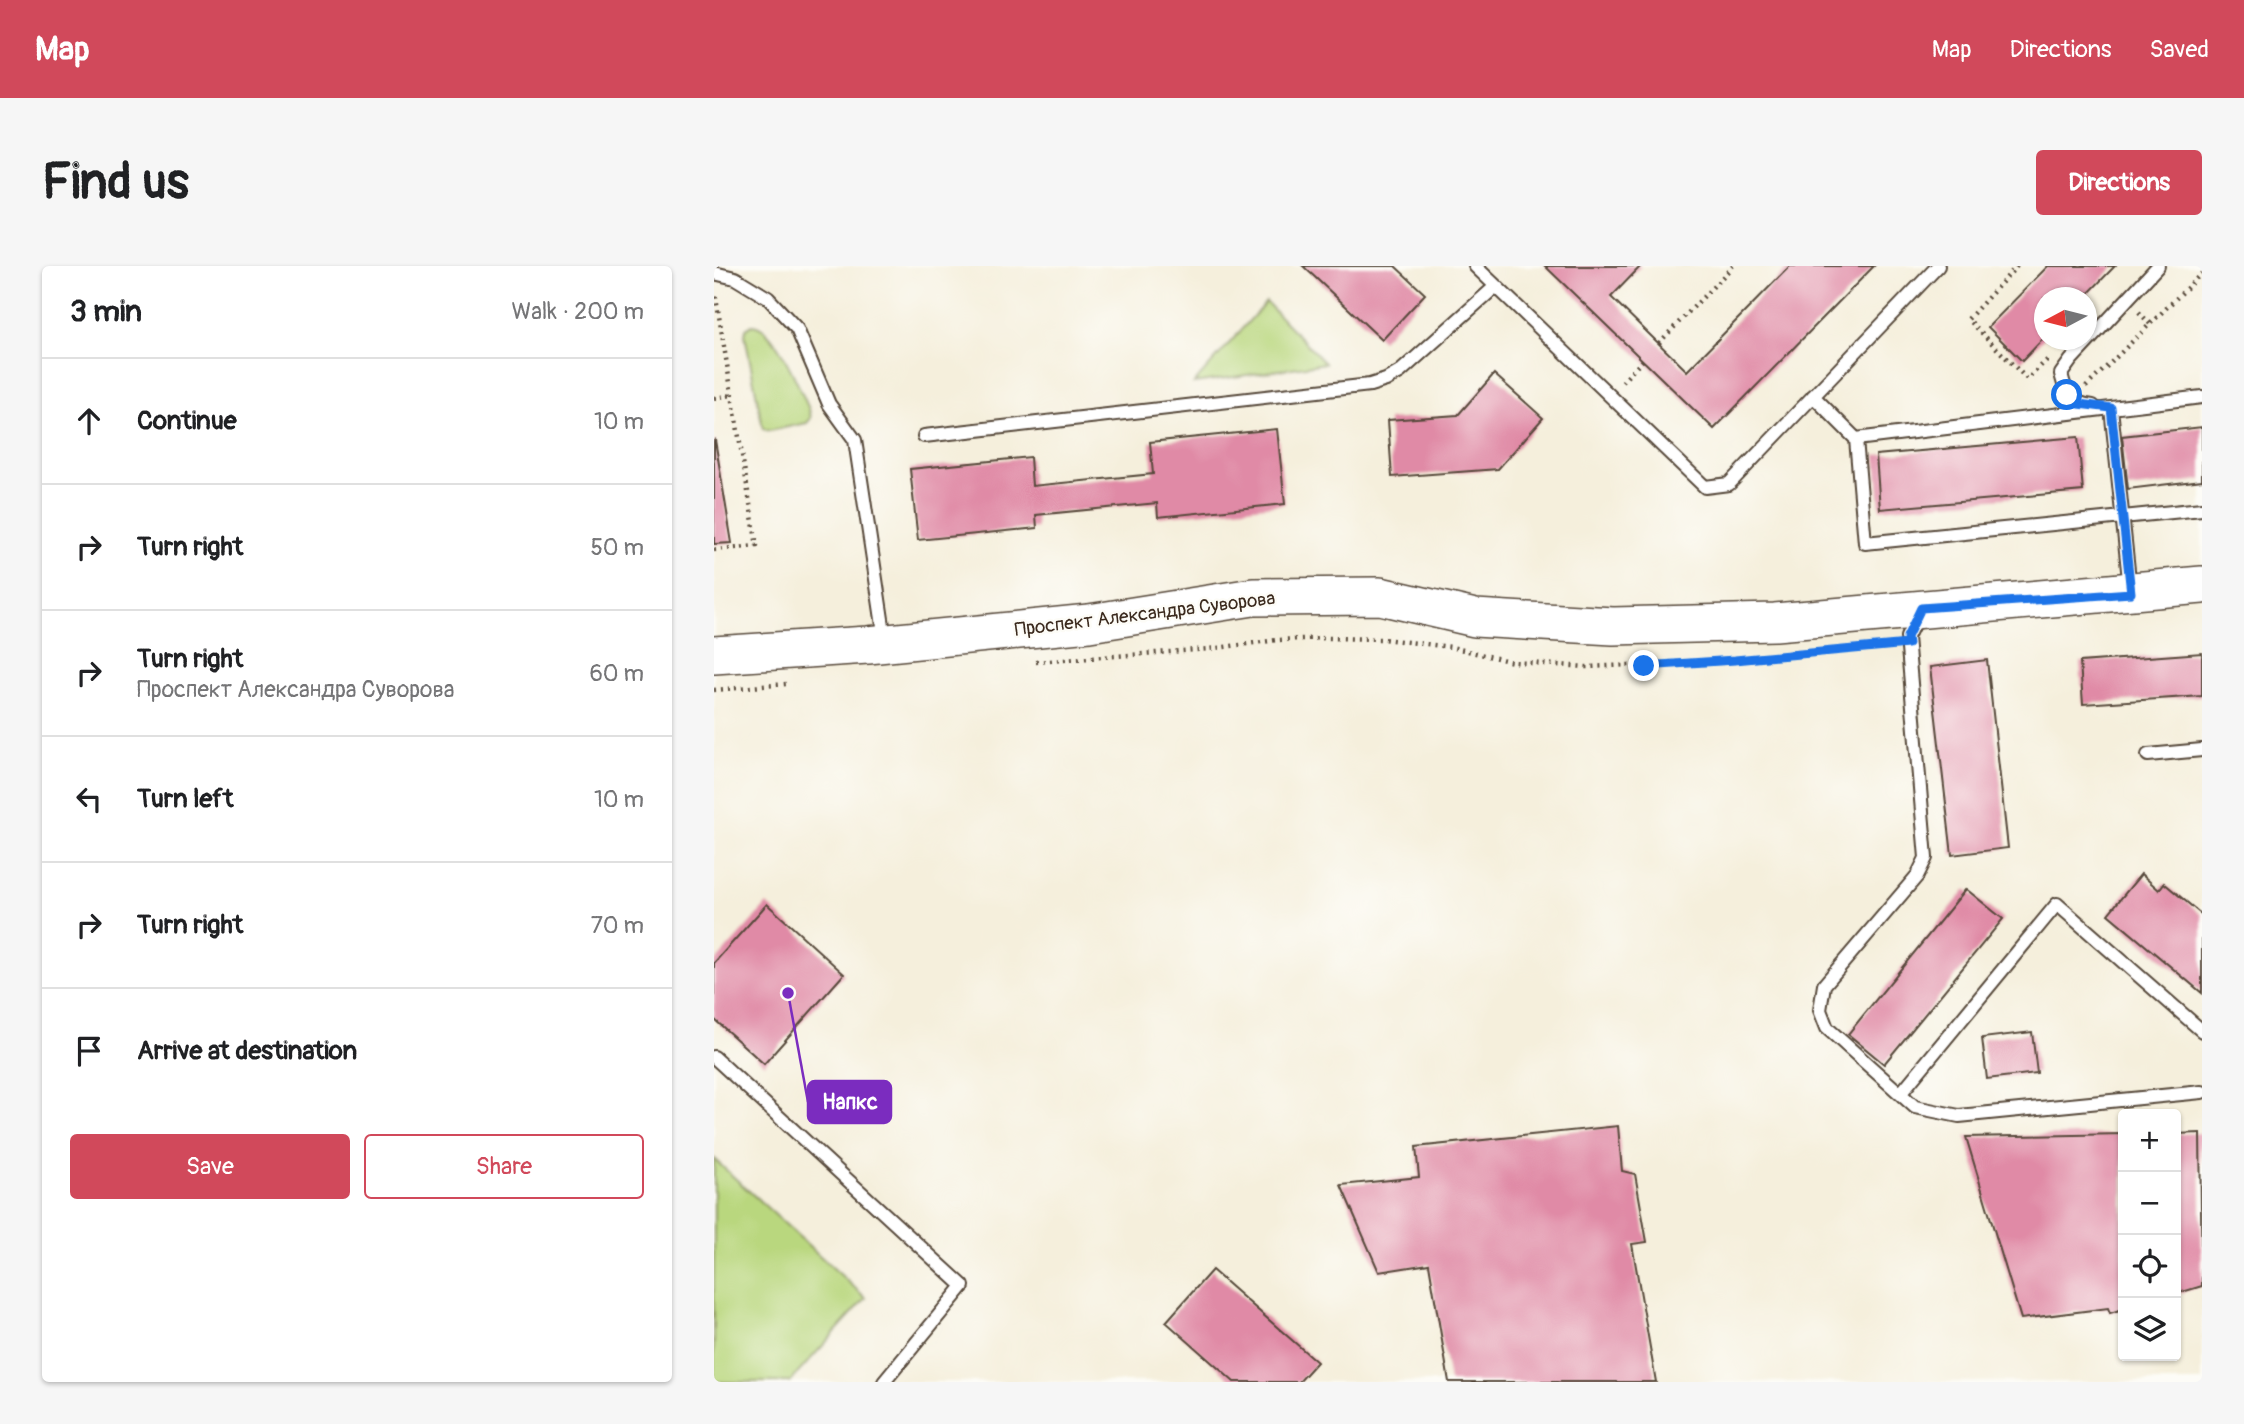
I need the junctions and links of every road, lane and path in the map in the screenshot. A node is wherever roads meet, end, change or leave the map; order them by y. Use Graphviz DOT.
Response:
graph roads {
  1 [pos="1475,266"];
  2 [pos="1733,266"];
  3 [pos="1938,266"];
  4 [pos="2017,266"];
  5 [pos="2158,266"];
  6 [pos="714,273"];
  7 [pos="2202,273"];
  8 [pos="1496,286"];
  9 [pos="714,288"];
  10 [pos="1659,343"];
  11 [pos="2047,359"];
  12 [pos="1643,360"];
  13 [pos="732,395"];
  14 [pos="1608,396"];
  15 [pos="1813,396"];
  16 [pos="2202,397"];
  17 [pos="714,398"];
  18 [pos="2079,404"];
  19 [pos="2111,408"];
  20 [pos="924,436"];
  21 [pos="1856,439"];
  22 [pos="2202,509"];
  23 [pos="2123,519"];
  24 [pos="714,550"];
  25 [pos="2202,585"];
  26 [pos="2131,593"];
  27 [pos="1921,608"];
  28 [pos="886,643"];
  29 [pos="1825,651"];
  30 [pos="714,655"];
  31 [pos="1028,662"];
  32 [pos="800,682"];
  33 [pos="714,690"];
  34 [pos="2202,750"];
  35 [pos="2148,755"];
  36 [pos="2202,1031"];
  37 [pos="714,1057"];
  38 [pos="2202,1092"];
  39 [pos="1901,1093"];
  40 [pos="884,1382"];
  1 -- 8 [label="lane"];
  2 -- 10 [label="path"];
  3 -- 15 [label="lane"];
  4 -- 11 [label="path"];
  5 -- 18 [label="lane"];
  6 -- 28 [label="lane"];
  7 -- 18 [label="path"];
  8 -- 14 [label="lane"];
  8 -- 20 [label="lane"];
  9 -- 13 [label="path"];
  12 -- 14 [label="path"];
  13 -- 17 [label="path"];
  13 -- 24 [label="path"];
  14 -- 15 [label="lane"];
  15 -- 21 [label="lane"];
  16 -- 19 [label="lane"];
  18 -- 19 [label="lane"];
  19 -- 21 [label="lane"];
  19 -- 23 [label="lane"];
  21 -- 23 [label="lane"];
  22 -- 23 [label="lane"];
  23 -- 26 [label="lane"];
  25 -- 26 [label="street, Проспект Александра Суворова"];
  26 -- 27 [label="street, Проспект Александра Суворова"];
  27 -- 28 [label="street, Проспект Александра Суворова"];
  27 -- 39 [label="lane"];
  28 -- 30 [label="street, Проспект Александра Суворова"];
  29 -- 31 [label="path"];
  32 -- 33 [label="path"];
  34 -- 35 [label="lane"];
  36 -- 39 [label="lane"];
  37 -- 40 [label="lane"];
  38 -- 39 [label="lane"];
}
